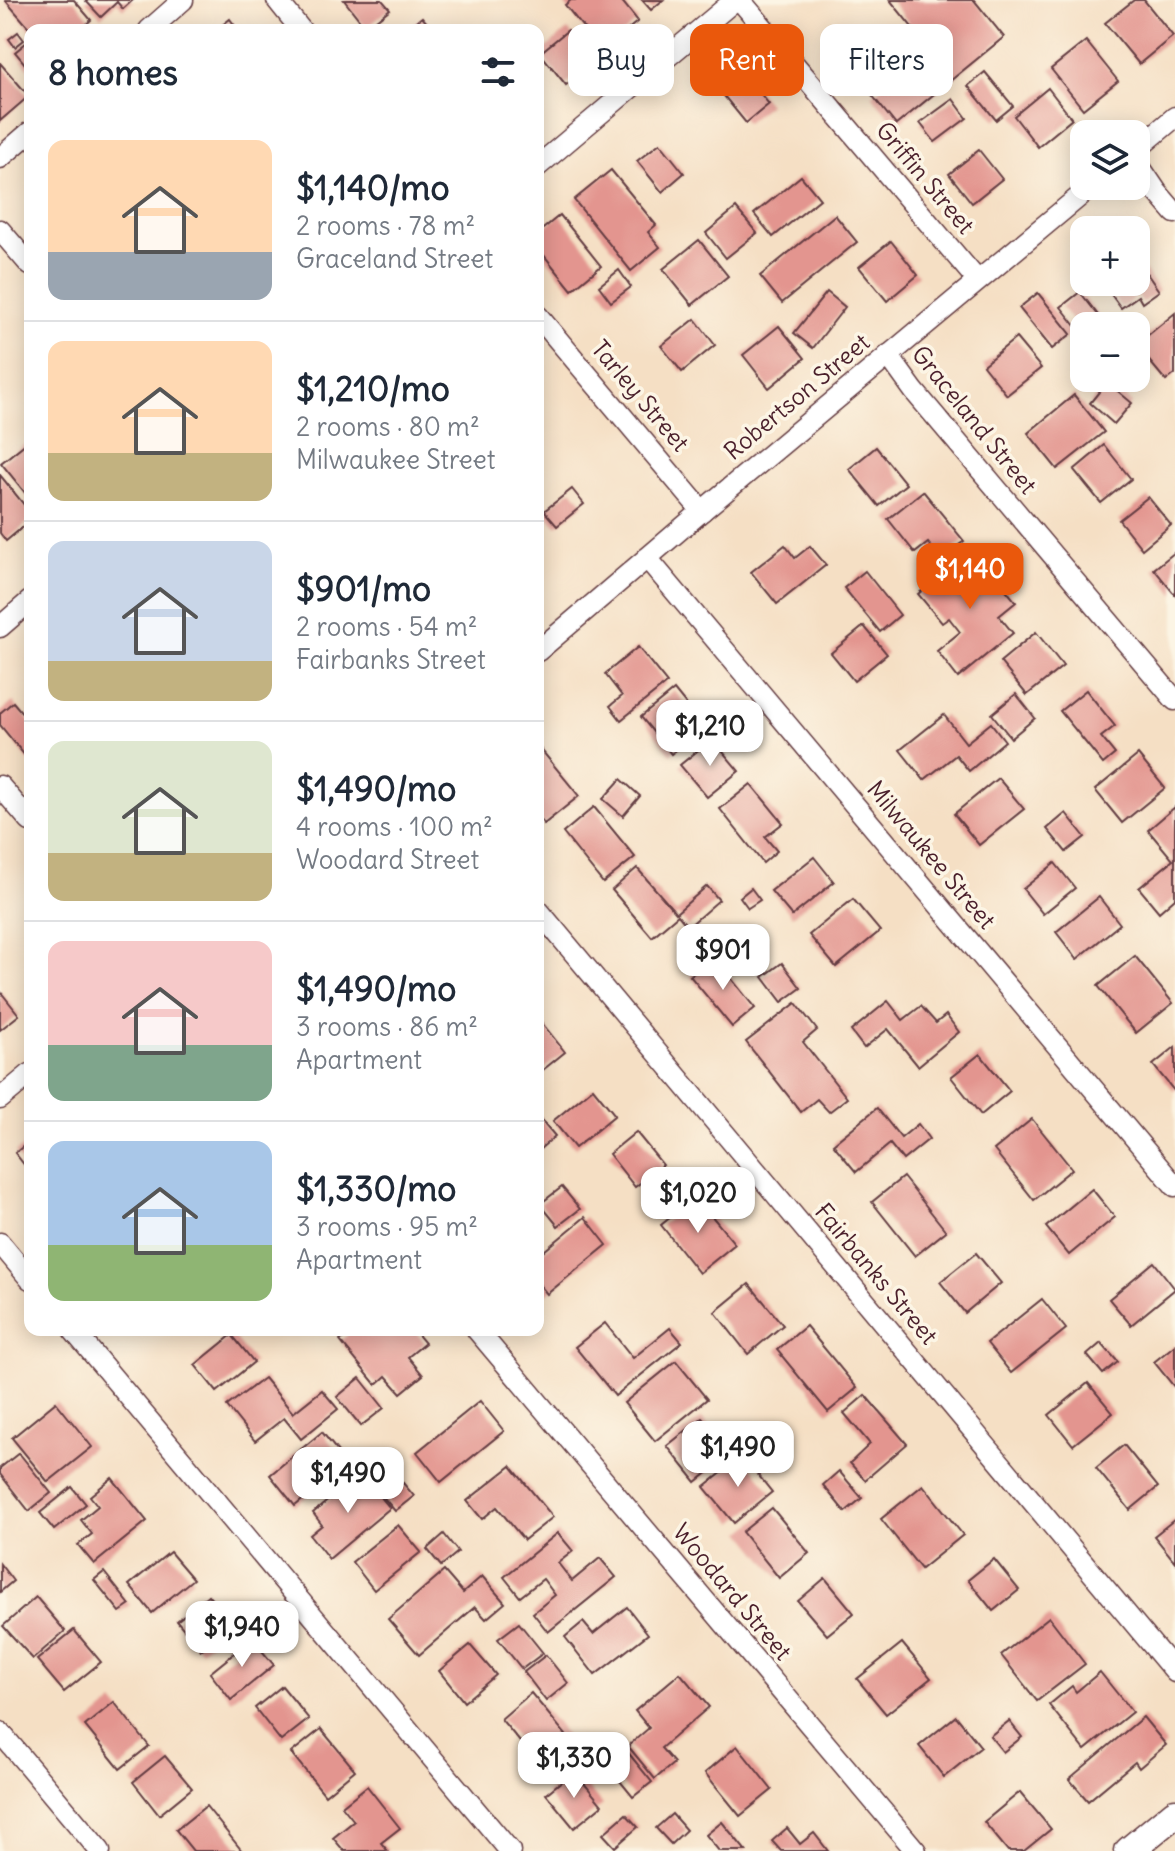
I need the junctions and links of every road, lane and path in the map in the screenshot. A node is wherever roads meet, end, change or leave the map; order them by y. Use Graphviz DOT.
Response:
graph roads {
  1 [pos="183,0"];
  2 [pos="277,0"];
  3 [pos="737,0"];
  4 [pos="156,24"];
  5 [pos="296,24"];
  6 [pos="1175,117"];
  7 [pos="24,137"];
  8 [pos="1150,138"];
  9 [pos="0,158"];
  10 [pos="544,161"];
  11 [pos="1150,182"];
  12 [pos="1075,200"];
  13 [pos="1175,213"];
  14 [pos="0,230"];
  15 [pos="24,258"];
  16 [pos="977,280"];
  17 [pos="544,323"];
  18 [pos="888,355"];
  19 [pos="702,511"];
  20 [pos="647,558"];
  21 [pos="24,606"];
  22 [pos="0,627"];
  23 [pos="544,646"];
  24 [pos="1175,700"];
  25 [pos="0,786"];
  26 [pos="24,814"];
  27 [pos="544,917"];
  28 [pos="24,1079"];
  29 [pos="0,1099"];
  30 [pos="1175,1186"];
  31 [pos="0,1243"];
  32 [pos="24,1272"];
  33 [pos="78,1336"];
  34 [pos="482,1336"];
  35 [pos="1175,1672"];
  36 [pos="0,1732"];
  37 [pos="1175,1813"];
  38 [pos="100,1851"];
  39 [pos="510,1851"];
  40 [pos="916,1851"];
  41 [pos="1129,1851"];
  1 -- 4 [label="street"];
  2 -- 5 [label="street"];
  3 -- 10 [label="street"];
  3 -- 16 [label="street, Griffin Street"];
  6 -- 8 [label="street"];
  7 -- 9 [label="street"];
  11 -- 13 [label="street"];
  12 -- 16 [label="street, Robertson Street"];
  14 -- 15 [label="street"];
  16 -- 18 [label="street, Robertson Street"];
  17 -- 19 [label="street, Tarley Street"];
  18 -- 19 [label="street, Robertson Street"];
  18 -- 24 [label="street, Graceland Street"];
  19 -- 20 [label="street, Robertson Street"];
  20 -- 23 [label="street, Robertson Street"];
  20 -- 30 [label="street, Milwaukee Street"];
  21 -- 22 [label="street"];
  25 -- 26 [label="street"];
  27 -- 35 [label="street, Fairbanks Street"];
  28 -- 29 [label="street"];
  31 -- 32 [label="street"];
  33 -- 39 [label="street"];
  34 -- 40 [label="street, Woodard Street"];
  36 -- 38 [label="street"];
  37 -- 41 [label="main road"];
}
